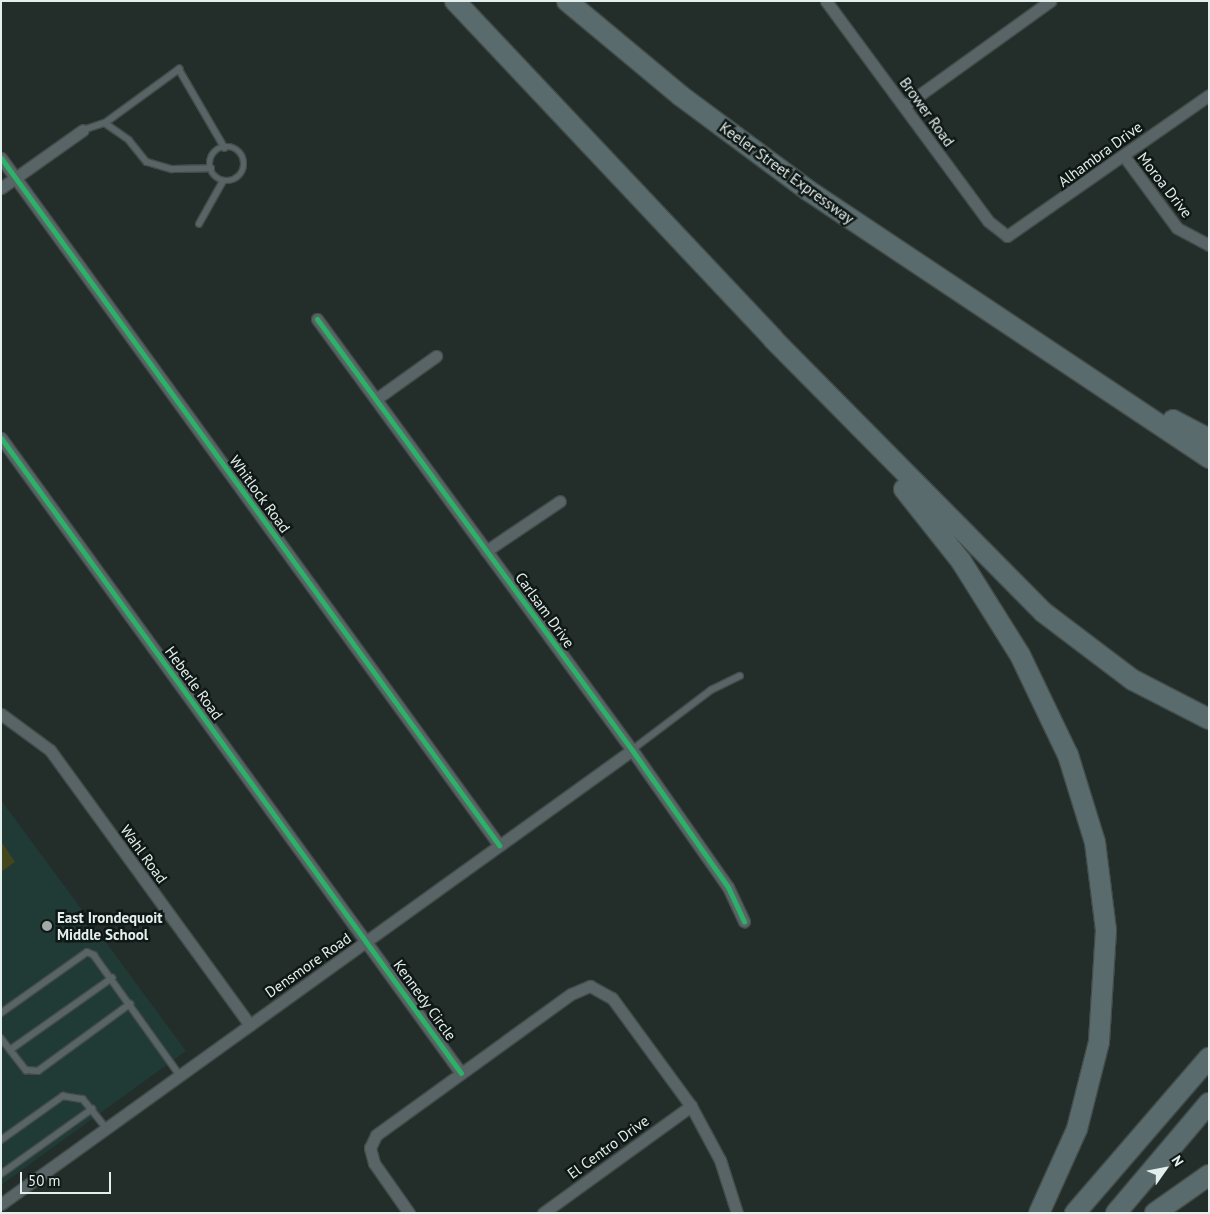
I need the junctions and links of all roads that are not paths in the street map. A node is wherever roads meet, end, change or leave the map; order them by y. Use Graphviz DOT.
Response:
graph roads {
  1 [pos="455,1"];
  2 [pos="567,1"];
  3 [pos="826,1"];
  4 [pos="1050,1"];
  5 [pos="1209,95"];
  6 [pos="904,106"];
  7 [pos="104,123"];
  8 [pos="84,130"];
  9 [pos="225,148"];
  10 [pos="1124,156"];
  11 [pos="1,158"];
  12 [pos="211,168"];
  13 [pos="16,178"];
  14 [pos="223,180"];
  15 [pos="1,188"];
  16 [pos="199,224"];
  17 [pos="1007,236"];
  18 [pos="1209,245"];
  19 [pos="318,319"];
  20 [pos="1018,329"];
  21 [pos="773,339"];
  22 [pos="436,356"];
  23 [pos="376,399"];
  24 [pos="1,438"];
  25 [pos="1209,439"];
  26 [pos="1209,458"];
  27 [pos="560,501"];
  28 [pos="486,551"];
  29 [pos="740,676"];
  30 [pos="1,714"];
  31 [pos="1209,720"];
  32 [pos="632,750"];
  33 [pos="499,845"];
  34 [pos="744,921"];
  35 [pos="367,942"];
  36 [pos="112,978"];
  37 [pos="130,1004"];
  38 [pos="1,1013"];
  39 [pos="250,1025"];
  40 [pos="1,1038"];
  41 [pos="10,1050"];
  42 [pos="1209,1058"];
  43 [pos="462,1073"];
  44 [pos="180,1075"];
  45 [pos="1209,1103"];
  46 [pos="691,1106"];
  47 [pos="92,1109"];
  48 [pos="106,1127"];
  49 [pos="1,1140"];
  50 [pos="1,1174"];
  51 [pos="1209,1175"];
  52 [pos="1,1204"];
  53 [pos="409,1213"];
  54 [pos="543,1213"];
  55 [pos="737,1213"];
  56 [pos="1039,1213"];
  57 [pos="1075,1213"];
  58 [pos="1116,1213"];
  59 [pos="1155,1213"];
  1 -- 21 [label="highway"];
  2 -- 20 [label="highway, Keeler Street Expressway"];
  3 -- 6 [label="street, Brower Road"];
  4 -- 6 [label="street"];
  5 -- 10 [label="street, Alhambra Drive"];
  6 -- 17 [label="street, Brower Road"];
  7 -- 8 [label="lane"];
  7 -- 9 [label="lane"];
  7 -- 12 [label="lane"];
  8 -- 13 [label="street"];
  9 -- 12 [label="lane"];
  9 -- 14 [label="lane"];
  10 -- 17 [label="street, Alhambra Drive"];
  10 -- 18 [label="street, Moroa Drive"];
  11 -- 13 [label="street, Whitlock Road"];
  12 -- 14 [label="lane"];
  13 -- 15 [label="street"];
  13 -- 33 [label="street, Whitlock Road"];
  14 -- 16 [label="lane"];
  19 -- 23 [label="street, Carlsam Drive"];
  20 -- 25 [label="highway"];
  20 -- 26 [label="highway"];
  21 -- 31 [label="highway"];
  21 -- 56 [label="highway"];
  22 -- 23 [label="street"];
  23 -- 28 [label="street, Carlsam Drive"];
  24 -- 35 [label="street, Heberle Road"];
  27 -- 28 [label="street"];
  28 -- 32 [label="street, Carlsam Drive"];
  29 -- 32 [label="lane"];
  30 -- 39 [label="street, Wahl Road"];
  32 -- 33 [label="street, Densmore Road"];
  32 -- 34 [label="street, Carlsam Drive"];
  33 -- 35 [label="street, Densmore Road"];
  35 -- 39 [label="street, Densmore Road"];
  35 -- 43 [label="street, Kennedy Circle"];
  36 -- 37 [label="lane"];
  36 -- 38 [label="lane"];
  36 -- 41 [label="lane"];
  37 -- 41 [label="lane"];
  37 -- 44 [label="lane"];
  39 -- 44 [label="street, Densmore Road"];
  40 -- 41 [label="lane"];
  42 -- 57 [label="highway"];
  43 -- 46 [label="street"];
  43 -- 53 [label="street"];
  44 -- 48 [label="street, Densmore Road"];
  45 -- 58 [label="highway"];
  46 -- 54 [label="street, El Centro Drive"];
  46 -- 55 [label="street"];
  47 -- 48 [label="lane"];
  47 -- 49 [label="lane"];
  47 -- 50 [label="lane"];
  48 -- 52 [label="street, Densmore Road"];
  51 -- 59 [label="highway"];
}
